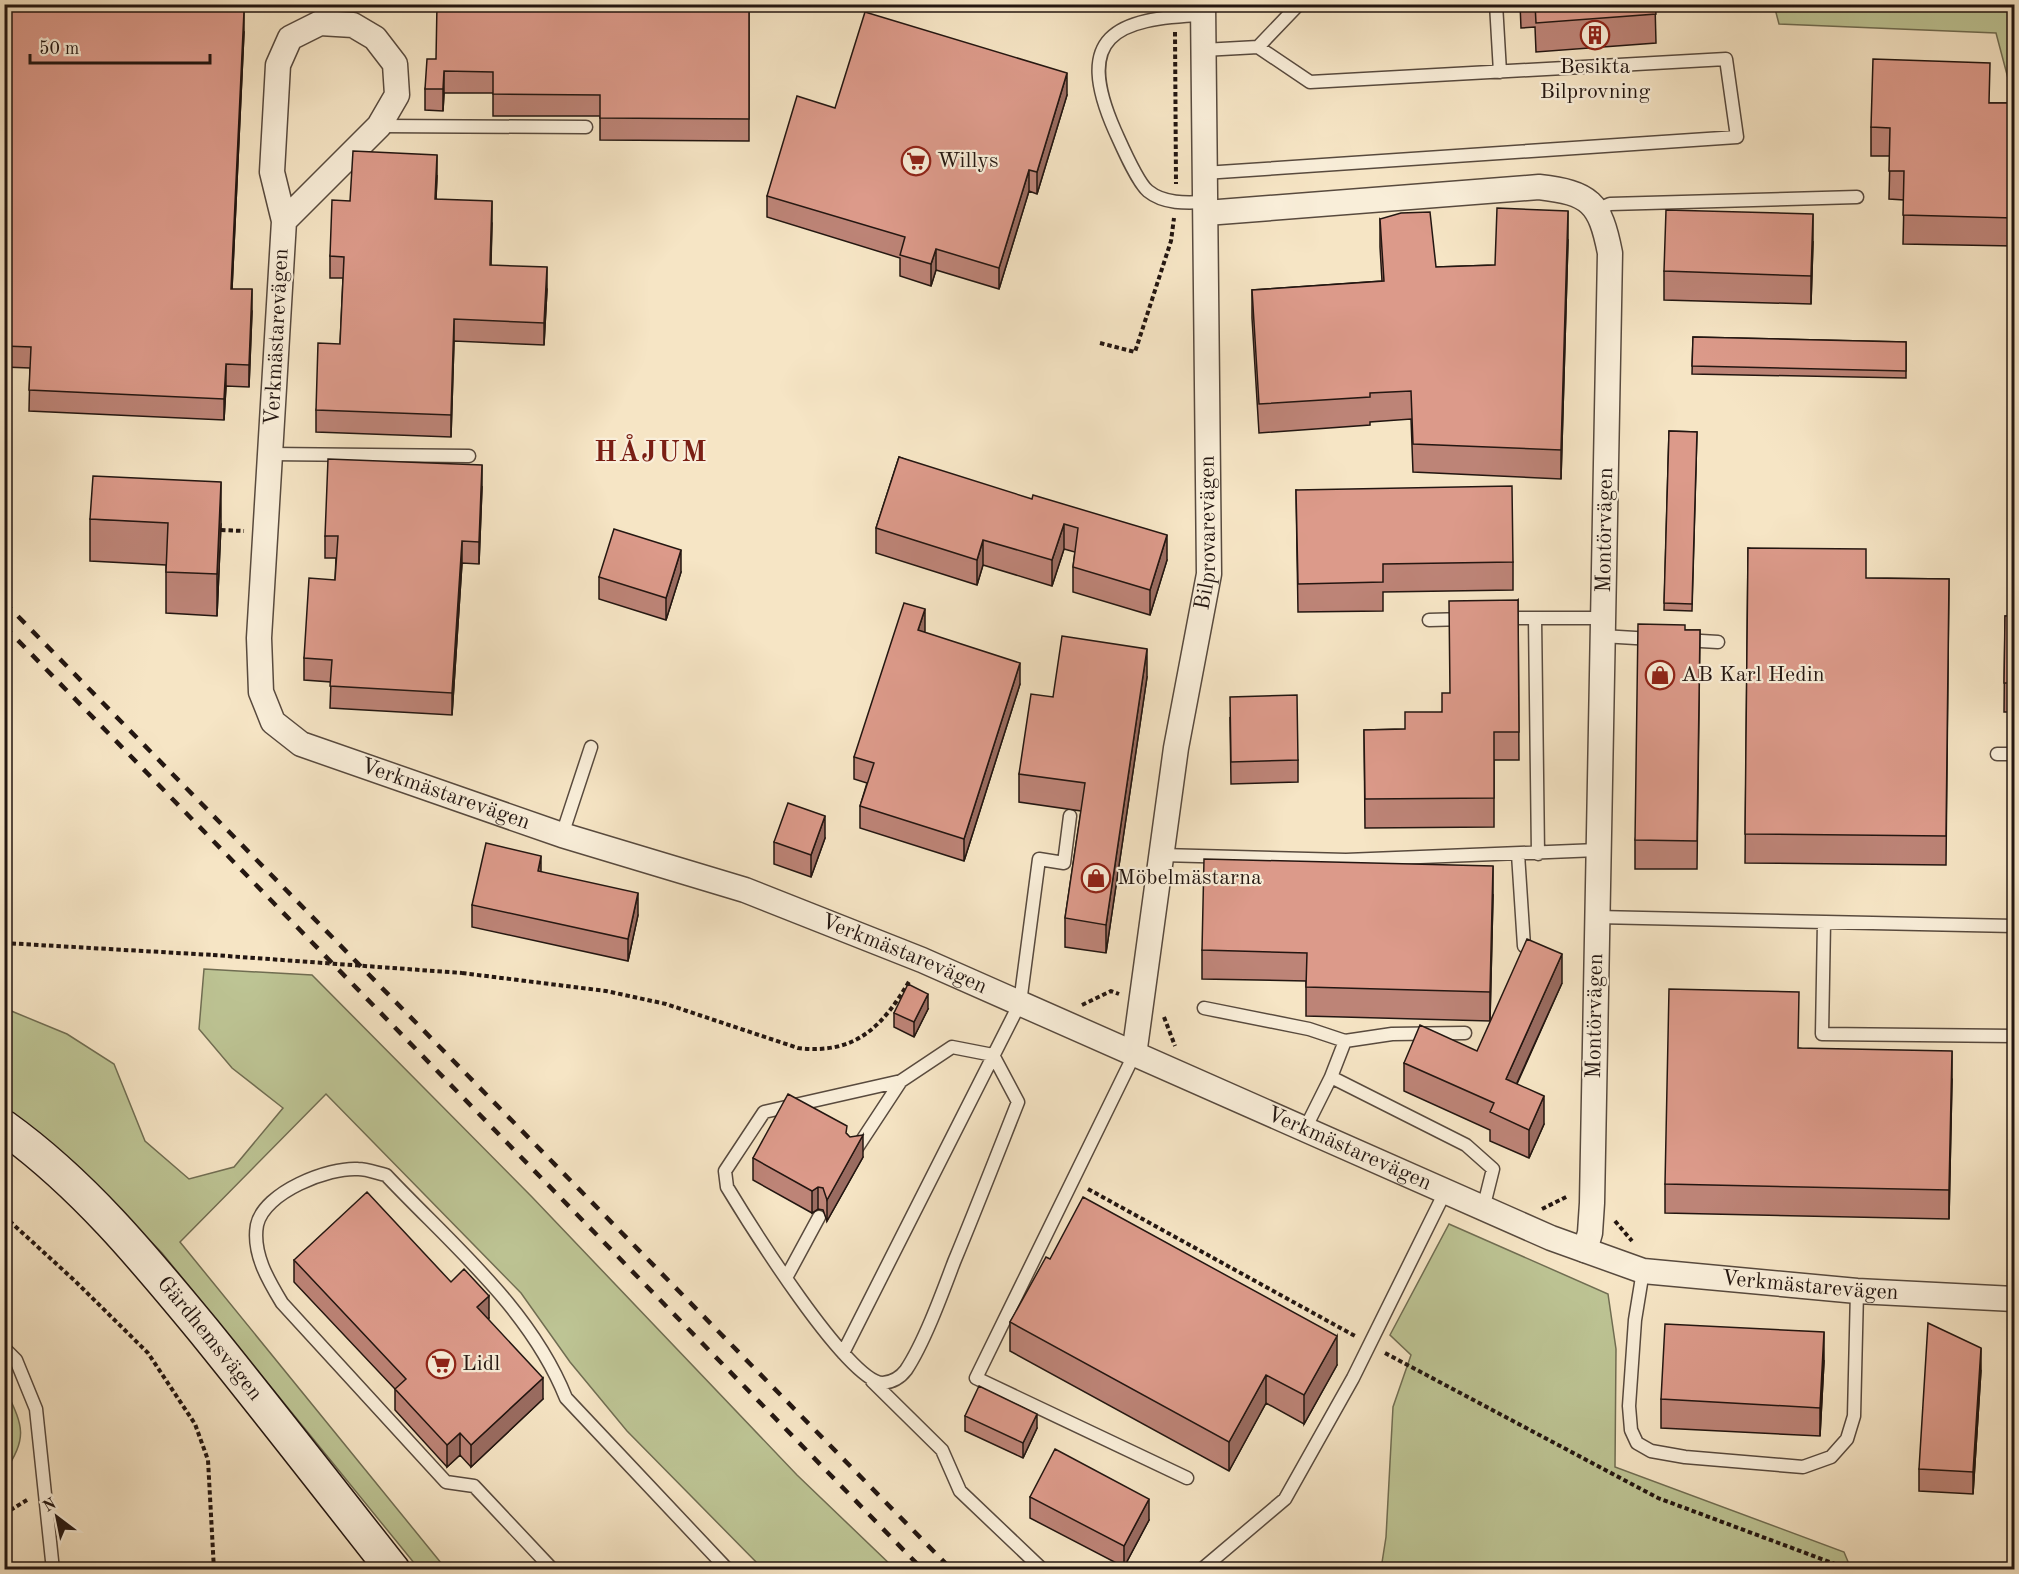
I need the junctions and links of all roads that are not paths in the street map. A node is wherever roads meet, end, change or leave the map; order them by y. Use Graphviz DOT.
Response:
graph roads {
  1 [pos="1299,4"];
  2 [pos="1496,4"];
  3 [pos="1203,10"];
  4 [pos="1258,47"];
  5 [pos="1203,50"];
  6 [pos="1500,72"];
  7 [pos="379,126"];
  8 [pos="586,127"];
  9 [pos="1204,173"];
  10 [pos="1857,197"];
  11 [pos="1205,207"];
  12 [pos="1596,210"];
  13 [pos="284,222"];
  14 [pos="270,454"];
  15 [pos="469,456"];
  16 [pos="1535,618"];
  17 [pos="1429,620"];
  18 [pos="1603,627"];
  19 [pos="1718,642"];
  20 [pos="591,747"];
  21 [pos="1997,754"];
  22 [pos="2014,754"];
  23 [pos="1070,816"];
  24 [pos="562,835"];
  25 [pos="1598,850"];
  26 [pos="1518,854"];
  27 [pos="1538,854"];
  28 [pos="1162,855"];
  29 [pos="1597,917"];
  30 [pos="1824,922"];
  31 [pos="2014,926"];
  32 [pos="1524,946"];
  33 [pos="1020,1003"];
  34 [pos="1204,1008"];
  35 [pos="1465,1033"];
  36 [pos="2014,1036"];
  37 [pos="1345,1041"];
  38 [pos="993,1055"];
  39 [pos="1134,1055"];
  40 [pos="1331,1077"];
  41 [pos="901,1081"];
  42 [pos="4,1126"];
  43 [pos="1304,1131"];
  44 [pos="854,1152"];
  45 [pos="1445,1192"];
  46 [pos="1483,1209"];
  47 [pos="819,1217"];
  48 [pos="1585,1250"];
  49 [pos="1643,1271"];
  50 [pos="786,1278"];
  51 [pos="1857,1292"];
  52 [pos="2014,1299"];
  53 [pos="4,1348"];
  54 [pos="843,1353"];
  55 [pos="871,1380"];
  56 [pos="1187,1478"];
  57 [pos="53,1569"];
  58 [pos="393,1569"];
  59 [pos="553,1569"];
  60 [pos="728,1569"];
  61 [pos="1043,1569"];
  62 [pos="1201,1569"];
  1 -- 4 [label="lane"];
  2 -- 6 [label="lane"];
  3 -- 5 [label="street, Bilprovarevägen"];
  3 -- 11 [label="lane"];
  4 -- 5 [label="lane"];
  4 -- 6 [label="lane"];
  5 -- 9 [label="street, Bilprovarevägen"];
  6 -- 9 [label="lane"];
  7 -- 8 [label="lane"];
  7 -- 13 [label="street, Verkmästarevägen"];
  7 -- 13 [label="street, Verkmästarevägen"];
  9 -- 11 [label="street, Bilprovarevägen"];
  10 -- 12 [label="lane"];
  11 -- 12 [label="street"];
  11 -- 28 [label="street, Bilprovarevägen"];
  12 -- 18 [label="street, Montörvägen"];
  13 -- 14 [label="street, Verkmästarevägen"];
  14 -- 15 [label="lane"];
  14 -- 24 [label="street, Verkmästarevägen"];
  16 -- 17 [label="lane"];
  16 -- 18 [label="lane"];
  16 -- 27 [label="lane"];
  18 -- 19 [label="lane"];
  18 -- 25 [label="street, Montörvägen"];
  20 -- 24 [label="lane"];
  21 -- 22 [label="lane"];
  23 -- 33 [label="lane"];
  24 -- 33 [label="street, Verkmästarevägen"];
  25 -- 27 [label="lane"];
  25 -- 29 [label="street, Montörvägen"];
  26 -- 27 [label="lane"];
  26 -- 28 [label="lane"];
  26 -- 32 [label="lane"];
  28 -- 39 [label="street, Bilprovarevägen"];
  29 -- 30 [label="lane"];
  29 -- 48 [label="street, Montörvägen"];
  30 -- 31 [label="lane"];
  30 -- 36 [label="lane"];
  33 -- 38 [label="lane"];
  33 -- 39 [label="street, Verkmästarevägen"];
  34 -- 37 [label="lane"];
  35 -- 37 [label="lane"];
  37 -- 40 [label="lane"];
  38 -- 41 [label="lane"];
  38 -- 54 [label="lane"];
  38 -- 55 [label="lane"];
  39 -- 43 [label="street, Verkmästarevägen"];
  39 -- 56 [label="lane"];
  40 -- 43 [label="lane"];
  40 -- 46 [label="lane"];
  41 -- 44 [label="lane"];
  41 -- 50 [label="lane"];
  42 -- 58 [label="main road, Gärdhemsvägen"];
  43 -- 45 [label="street, Verkmästarevägen"];
  45 -- 46 [label="street, Verkmästarevägen"];
  45 -- 62 [label="lane"];
  46 -- 48 [label="street, Verkmästarevägen"];
  47 -- 50 [label="lane"];
  48 -- 49 [label="street, Verkmästarevägen"];
  49 -- 51 [label="street, Verkmästarevägen"];
  49 -- 51 [label="lane"];
  50 -- 54 [label="lane"];
  51 -- 52 [label="street, Verkmästarevägen"];
  53 -- 57 [label="lane"];
  54 -- 55 [label="lane"];
  55 -- 61 [label="lane"];
  59 -- 60 [label="lane"];
}
